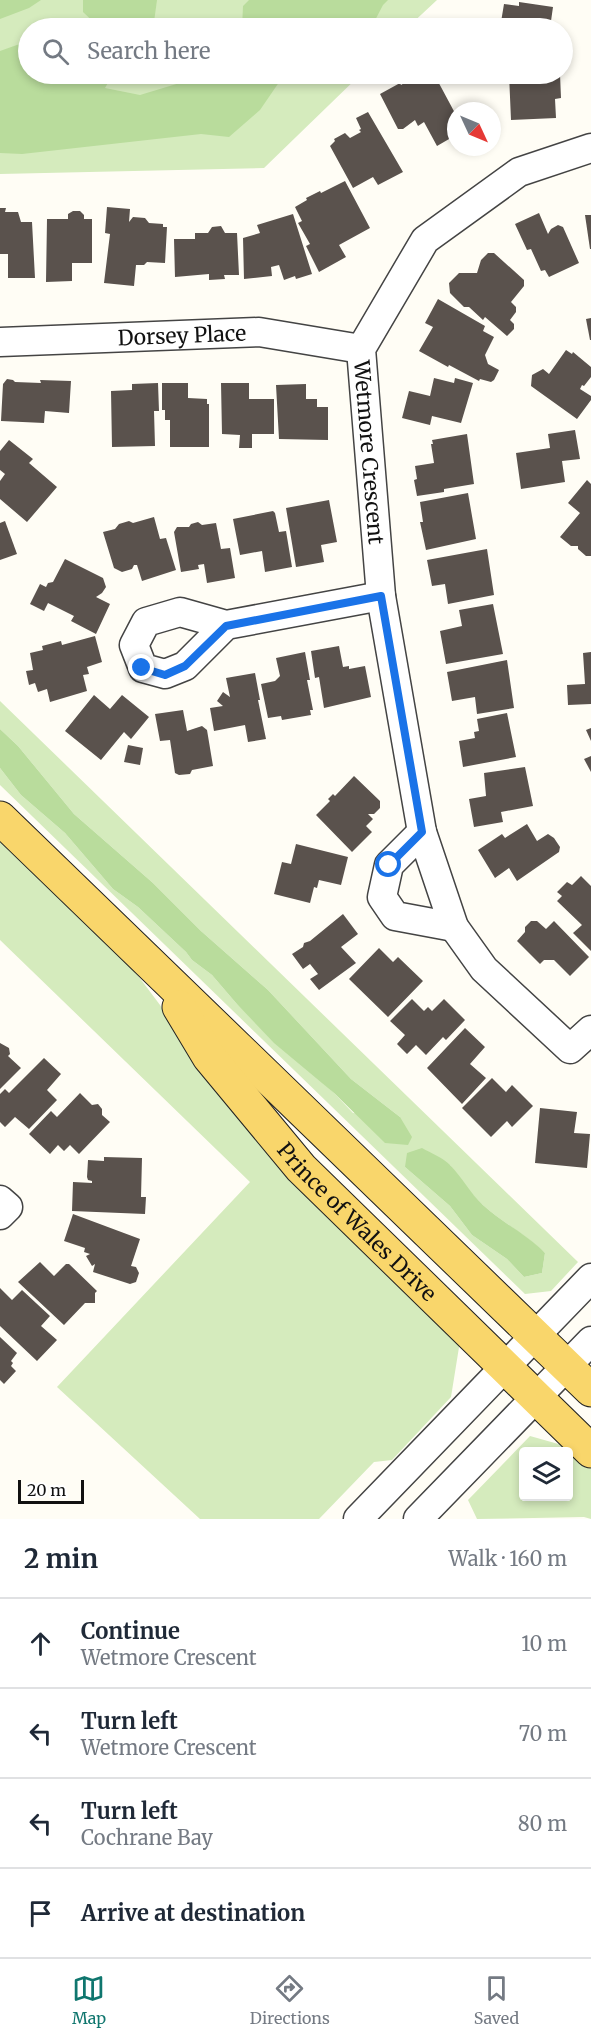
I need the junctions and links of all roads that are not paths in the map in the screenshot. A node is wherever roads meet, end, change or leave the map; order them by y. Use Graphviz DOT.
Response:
graph roads {
  1 [pos="591,148"];
  2 [pos="0,342"];
  3 [pos="361,349"];
  4 [pos="381,596"];
  5 [pos="226,626"];
  6 [pos="0,818"];
  7 [pos="422,832"];
  8 [pos="454,927"];
  9 [pos="155,967"];
  10 [pos="591,1030"];
  11 [pos="0,1200"];
  12 [pos="0,1215"];
  13 [pos="591,1278"];
  14 [pos="534,1335"];
  15 [pos="591,1341"];
  16 [pos="566,1365"];
  17 [pos="505,1366"];
  18 [pos="591,1390"];
  19 [pos="536,1397"];
  20 [pos="591,1451"];
  21 [pos="358,1519"];
  22 [pos="418,1519"];
  1 -- 3 [label="street, Wetmore Crescent"];
  2 -- 3 [label="street, Dorsey Place"];
  3 -- 4 [label="street, Wetmore Crescent"];
  4 -- 5 [label="street"];
  4 -- 7 [label="street, Wetmore Crescent"];
  6 -- 9 [label="main road, Prince of Wales Drive"];
  7 -- 8 [label="street, Wetmore Crescent"];
  7 -- 8 [label="street"];
  8 -- 10 [label="street, Wetmore Crescent"];
  9 -- 14 [label="main road, Prince of Wales Drive"];
  9 -- 17 [label="main road, Prince of Wales Drive"];
  11 -- 12 [label="street"];
  13 -- 14 [label="street"];
  14 -- 16 [label="main road, Prince of Wales Drive"];
  14 -- 17 [label="street"];
  15 -- 16 [label="street"];
  16 -- 18 [label="main road, Prince of Wales Drive"];
  16 -- 19 [label="street"];
  17 -- 19 [label="main road, Prince of Wales Drive"];
  17 -- 21 [label="street"];
  19 -- 20 [label="main road, Prince of Wales Drive"];
  19 -- 22 [label="street"];
}
